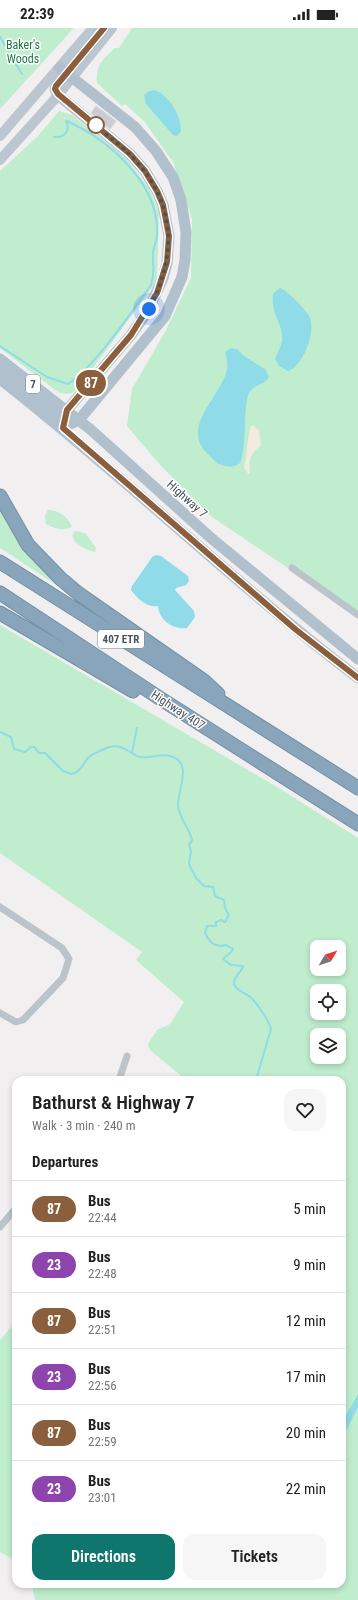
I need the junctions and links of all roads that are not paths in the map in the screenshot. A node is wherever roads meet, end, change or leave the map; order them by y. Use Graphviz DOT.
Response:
graph roads {
  1 [pos="93,28"];
  2 [pos="104,28"];
  3 [pos="112,28"];
  4 [pos="67,73"];
  5 [pos="58,94"];
  6 [pos="0,136"];
  7 [pos="0,160"];
  8 [pos="0,359"];
  9 [pos="0,369"];
  10 [pos="0,379"];
  11 [pos="64,419"];
  12 [pos="79,420"];
  13 [pos="0,496"];
  14 [pos="0,562"];
  15 [pos="292,568"];
  16 [pos="0,593"];
  17 [pos="0,613"];
  18 [pos="358,615"];
  19 [pos="358,659"];
  20 [pos="358,678"];
  21 [pos="241,716"];
  22 [pos="202,725"];
  23 [pos="358,788"];
  24 [pos="358,824"];
  25 [pos="0,907"];
  26 [pos="0,1013"];
  27 [pos="127,1056"];
  28 [pos="120,1076"];
  29 [pos="12,1213"];
  30 [pos="0,1227"];
  1 -- 4 [label="main road"];
  2 -- 4 [label="main road"];
  3 -- 4 [label="main road"];
  4 -- 5 [label="main road"];
  4 -- 6 [label="main road"];
  4 -- 12 [label="main road"];
  5 -- 7 [label="main road"];
  5 -- 11 [label="main road"];
  8 -- 11 [label="main road, 7"];
  9 -- 11 [label="main road"];
  10 -- 11 [label="main road, 7"];
  11 -- 12 [label="main road"];
  11 -- 20 [label="main road, 7"];
  12 -- 19 [label="main road, Highway 7"];
  13 -- 21 [label="highway"];
  14 -- 21 [label="highway, 407 ETR"];
  15 -- 18 [label="street"];
  16 -- 22 [label="highway, Highway 407 / 407 ETR"];
  17 -- 22 [label="highway"];
  21 -- 23 [label="highway, 407 ETR"];
  22 -- 24 [label="highway, Highway 407 / 407 ETR"];
  25 -- 26 [label="street"];
  27 -- 28 [label="street"];
  29 -- 30 [label="street"];
}
